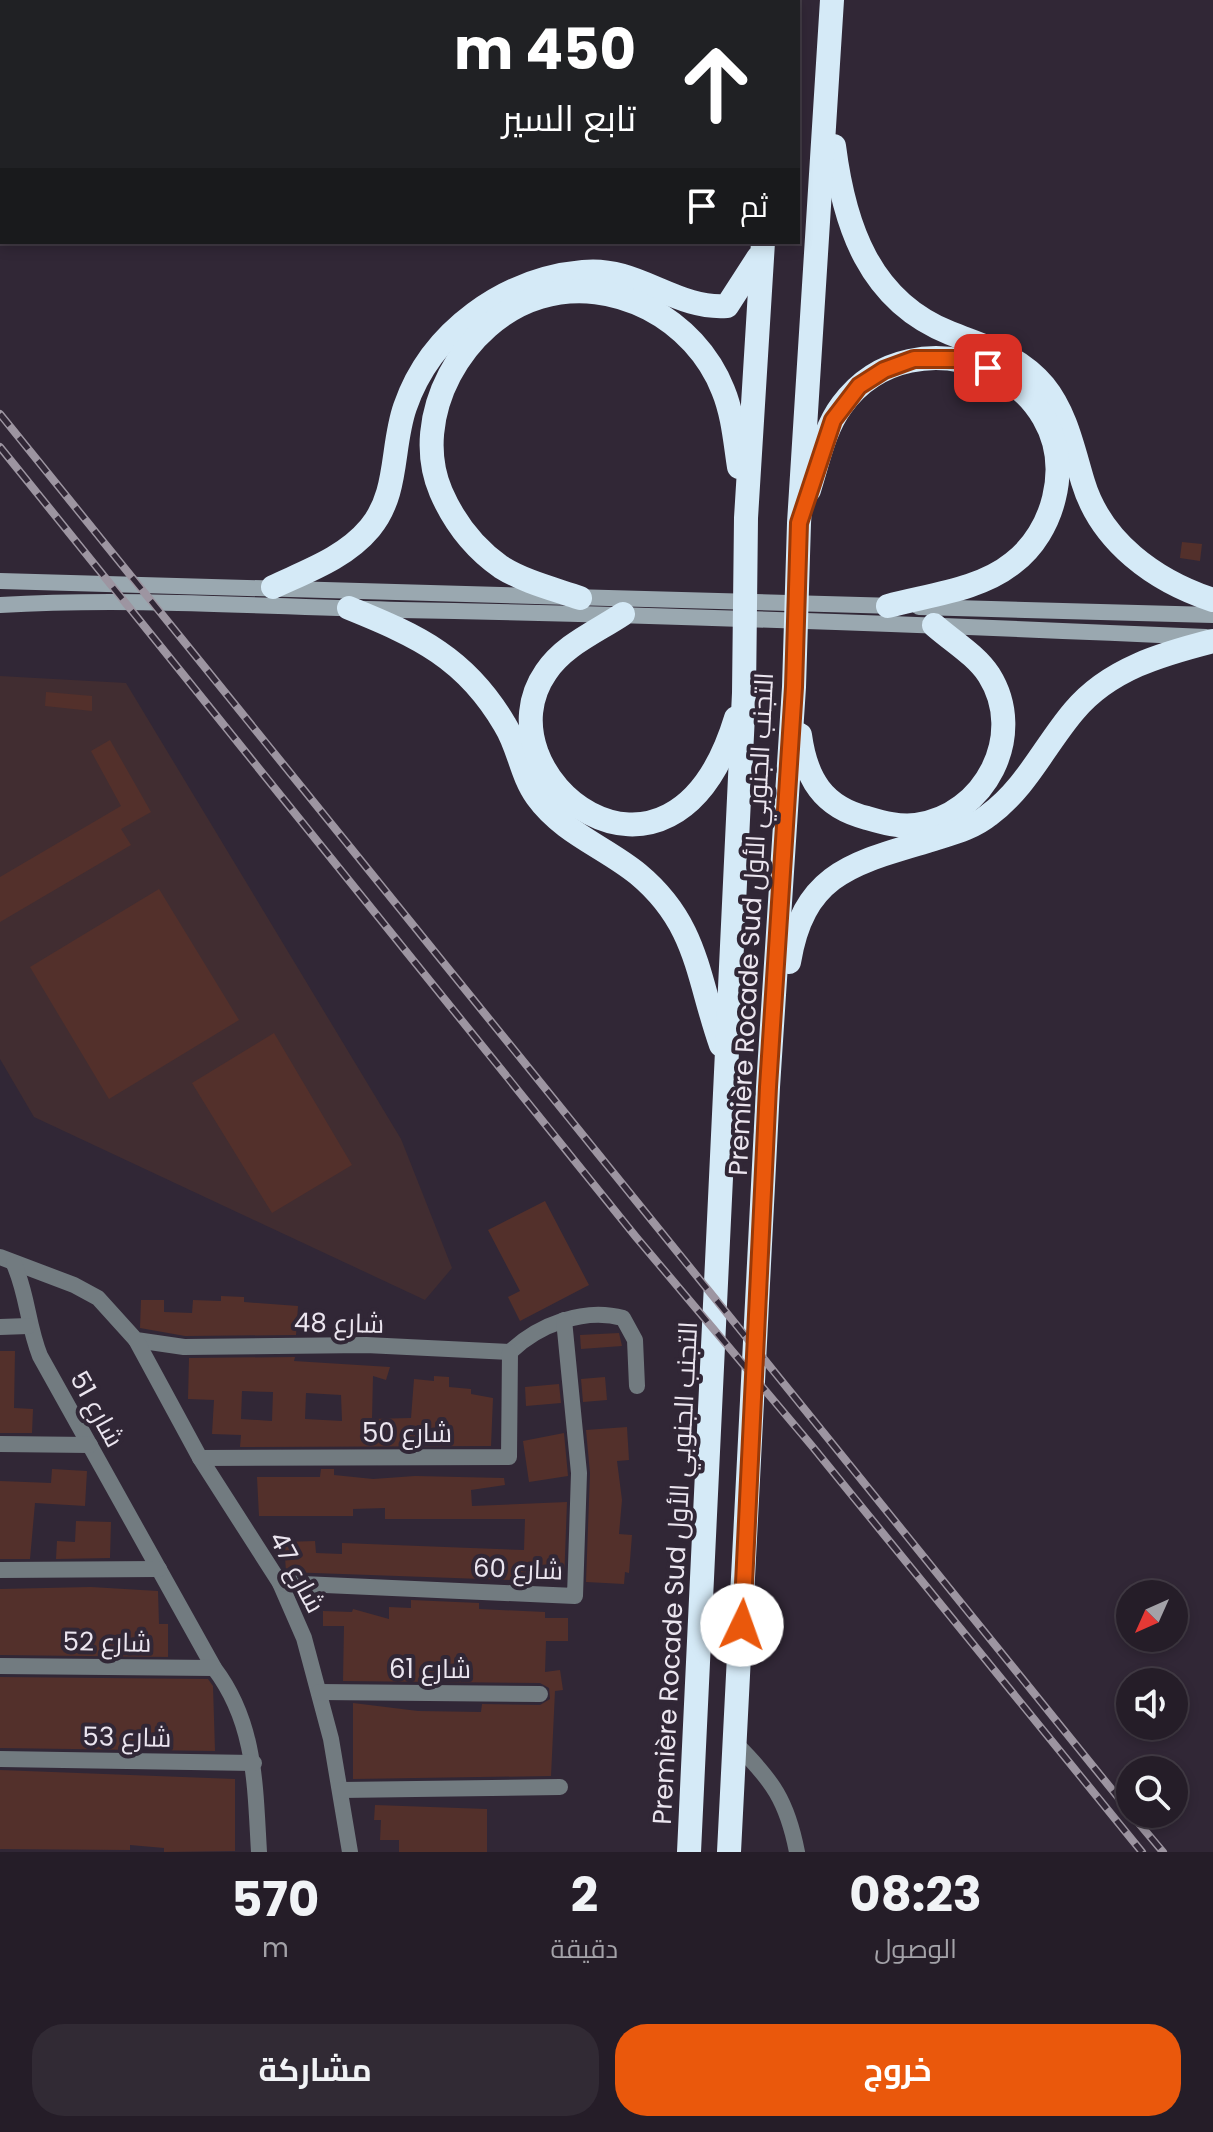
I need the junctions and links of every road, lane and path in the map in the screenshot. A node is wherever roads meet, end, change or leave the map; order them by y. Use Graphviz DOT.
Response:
graph roads {
  1 [pos="832,0"];
  2 [pos="827,89"];
  3 [pos="763,245"];
  4 [pos="746,518"];
  5 [pos="799,523"];
  6 [pos="0,581"];
  7 [pos="273,587"];
  8 [pos="580,598"];
  9 [pos="1213,600"];
  10 [pos="0,605"];
  11 [pos="888,606"];
  12 [pos="663,607"];
  13 [pos="349,608"];
  14 [pos="623,614"];
  15 [pos="1213,615"];
  16 [pos="934,625"];
  17 [pos="1213,640"];
  18 [pos="794,687"];
  19 [pos="744,693"];
  20 [pos="727,1060"];
  21 [pos="768,1087"];
  22 [pos="7,1260"];
  23 [pos="564,1320"];
  24 [pos="28,1326"];
  25 [pos="0,1327"];
  26 [pos="136,1340"];
  27 [pos="510,1352"];
  28 [pos="637,1386"];
  29 [pos="0,1444"];
  30 [pos="90,1445"];
  31 [pos="200,1458"];
  32 [pos="159,1569"];
  33 [pos="0,1570"];
  34 [pos="280,1583"];
  35 [pos="0,1666"];
  36 [pos="214,1668"];
  37 [pos="319,1692"];
  38 [pos="540,1694"];
  39 [pos="736,1744"];
  40 [pos="0,1759"];
  41 [pos="254,1763"];
  42 [pos="560,1787"];
  43 [pos="341,1790"];
  44 [pos="259,1852"];
  45 [pos="350,1852"];
  46 [pos="689,1852"];
  47 [pos="729,1852"];
  48 [pos="797,1852"];
  1 -- 2 [label="highway, Première Rocade Sud التجنب الجنوبي الأول"];
  2 -- 5 [label="highway, Première Rocade Sud التجنب الجنوبي الأول"];
  2 -- 9 [label="highway"];
  3 -- 4 [label="highway, Première Rocade Sud التجنب الجنوبي الأول"];
  3 -- 7 [label="highway"];
  4 -- 8 [label="highway"];
  4 -- 19 [label="highway, Première Rocade Sud التجنب الجنوبي الأول"];
  5 -- 11 [label="highway"];
  5 -- 18 [label="highway, Première Rocade Sud التجنب الجنوبي الأول"];
  6 -- 7 [label="main road"];
  7 -- 8 [label="main road"];
  8 -- 12 [label="main road"];
  10 -- 13 [label="main road"];
  11 -- 12 [label="main road"];
  11 -- 15 [label="main road"];
  12 -- 14 [label="main road"];
  12 -- 16 [label="main road"];
  13 -- 14 [label="main road"];
  13 -- 20 [label="highway"];
  14 -- 19 [label="highway"];
  16 -- 17 [label="main road"];
  16 -- 18 [label="highway"];
  17 -- 21 [label="highway"];
  18 -- 21 [label="highway, Première Rocade Sud التجنب الجنوبي الأول"];
  19 -- 20 [label="highway, Première Rocade Sud التجنب الجنوبي الأول"];
  20 -- 46 [label="highway, Première Rocade Sud التجنب الجنوبي الأول"];
  21 -- 39 [label="highway, Première Rocade Sud التجنب الجنوبي الأول"];
  22 -- 24 [label="street, شارع 51"];
  22 -- 26 [label="street"];
  23 -- 27 [label="street"];
  23 -- 28 [label="street"];
  23 -- 34 [label="street, شارع 60"];
  24 -- 25 [label="street"];
  24 -- 30 [label="street, شارع 51"];
  26 -- 27 [label="street, شارع 48"];
  26 -- 31 [label="street, شارع 47"];
  27 -- 31 [label="street, شارع 50"];
  29 -- 30 [label="street"];
  30 -- 32 [label="street, شارع 51"];
  31 -- 34 [label="street, شارع 47"];
  32 -- 33 [label="street"];
  32 -- 36 [label="street, شارع 51"];
  34 -- 37 [label="street, شارع 47"];
  35 -- 36 [label="street, شارع 52"];
  36 -- 41 [label="street, شارع 51"];
  37 -- 38 [label="street, شارع 61"];
  37 -- 43 [label="street, شارع 47"];
  39 -- 47 [label="highway, Première Rocade Sud التجنب الجنوبي الأول"];
  39 -- 48 [label="street"];
  40 -- 41 [label="street, شارع 53"];
  41 -- 44 [label="street, شارع 51"];
  42 -- 43 [label="street"];
  43 -- 45 [label="street, شارع 47"];
}
